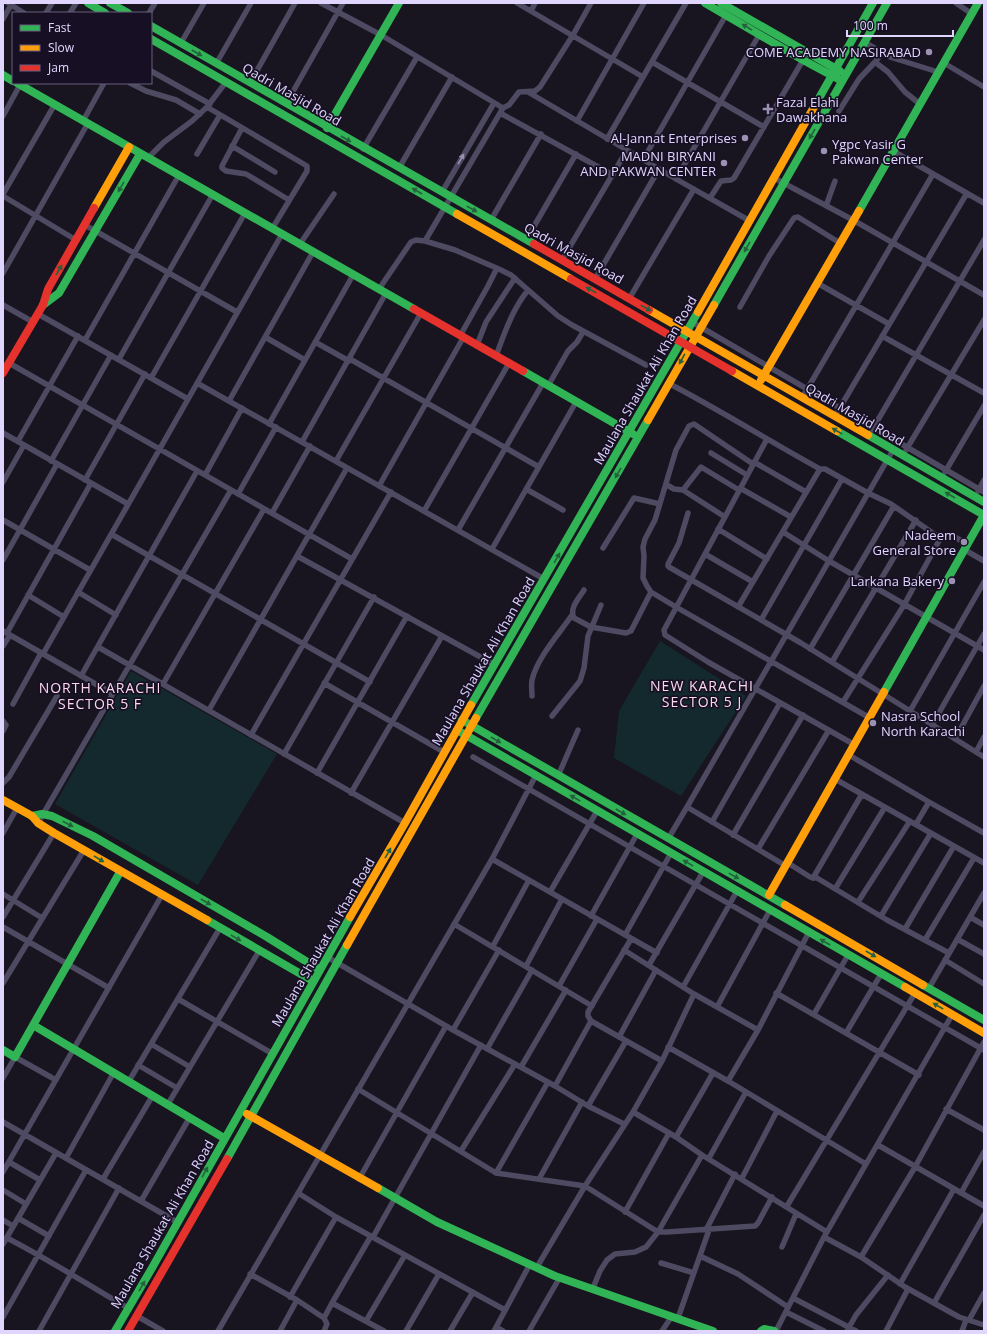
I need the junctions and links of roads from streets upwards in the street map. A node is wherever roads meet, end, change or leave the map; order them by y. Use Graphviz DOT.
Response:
graph roads {
  1 [pos="52,3"];
  2 [pos="76,3"];
  3 [pos="88,3"];
  4 [pos="110,3"];
  5 [pos="154,3"];
  6 [pos="204,3"];
  7 [pos="250,3"];
  8 [pos="295,3"];
  9 [pos="321,3"];
  10 [pos="343,3"];
  11 [pos="399,3"];
  12 [pos="517,3"];
  13 [pos="535,3"];
  14 [pos="591,3"];
  15 [pos="644,3"];
  16 [pos="686,3"];
  17 [pos="706,3"];
  18 [pos="721,3"];
  19 [pos="873,3"];
  20 [pos="887,3"];
  21 [pos="956,3"];
  22 [pos="978,3"];
  23 [pos="9,4"];
  24 [pos="531,11"];
  25 [pos="22,12"];
  26 [pos="47,12"];
  27 [pos="71,12"];
  28 [pos="103,12"];
  29 [pos="126,12"];
  30 [pos="150,12"];
  31 [pos="338,12"];
  32 [pos="972,14"];
  33 [pos="726,15"];
  34 [pos="3,19"];
  35 [pos="152,27"];
  36 [pos="381,35"];
  37 [pos="573,35"];
  38 [pos="759,35"];
  39 [pos="152,40"];
  40 [pos="864,42"];
  41 [pos="180,43"];
  42 [pos="882,53"];
  43 [pos="417,57"];
  44 [pos="612,58"];
  45 [pos="803,60"];
  46 [pos="652,62"];
  47 [pos="875,62"];
  48 [pos="944,63"];
  49 [pos="216,64"];
  50 [pos="152,72"];
  51 [pos="834,72"];
  52 [pos="938,72"];
  53 [pos="3,75"];
  54 [pos="452,77"];
  55 [pos="643,77"];
  56 [pos="844,77"];
  57 [pos="12,80"];
  58 [pos="226,82"];
  59 [pos="688,82"];
  60 [pos="250,83"];
  61 [pos="18,84"];
  62 [pos="20,84"];
  63 [pos="104,84"];
  64 [pos="132,84"];
  65 [pos="984,86"];
  66 [pos="528,92"];
  67 [pos="494,102"];
  68 [pos="721,102"];
  69 [pos="55,104"];
  70 [pos="286,104"];
  71 [pos="920,104"];
  72 [pos="209,106"];
  73 [pos="502,110"];
  74 [pos="839,111"];
  75 [pos="200,114"];
  76 [pos="220,115"];
  77 [pos="3,116"];
  78 [pos="577,121"];
  79 [pos="86,122"];
  80 [pos="764,127"];
  81 [pos="242,128"];
  82 [pos="327,128"];
  83 [pos="541,134"];
  84 [pos="607,139"];
  85 [pos="232,146"];
  86 [pos="129,147"];
  87 [pos="363,149"];
  88 [pos="627,150"];
  89 [pos="893,151"];
  90 [pos="140,154"];
  91 [pos="197,154"];
  92 [pos="576,154"];
  93 [pos="148,158"];
  94 [pos="643,160"];
  95 [pos="399,168"];
  96 [pos="658,169"];
  97 [pos="275,172"];
  98 [pos="933,174"];
  99 [pos="179,175"];
  100 [pos="613,175"];
  101 [pos="774,178"];
  102 [pos="676,179"];
  103 [pos="835,181"];
  104 [pos="783,183"];
  105 [pos="694,189"];
  106 [pos="442,192"];
  107 [pos="967,193"];
  108 [pos="212,194"];
  109 [pos="334,194"];
  110 [pos="3,195"];
  111 [pos="450,197"];
  112 [pos="710,198"];
  113 [pos="289,200"];
  114 [pos="984,203"];
  115 [pos="826,206"];
  116 [pos="444,208"];
  117 [pos="245,213"];
  118 [pos="35,215"];
  119 [pos="491,220"];
  120 [pos="853,220"];
  121 [pos="750,221"];
  122 [pos="85,225"];
  123 [pos="272,229"];
  124 [pos="95,231"];
  125 [pos="282,234"];
  126 [pos="76,240"];
  127 [pos="526,240"];
  128 [pos="984,240"];
  129 [pos="425,241"];
  130 [pos="840,243"];
  131 [pos="893,243"];
  132 [pos="300,244"];
  133 [pos="313,252"];
  134 [pos="135,253"];
  135 [pos="562,260"];
  136 [pos="926,262"];
  137 [pos="497,268"];
  138 [pos="3,272"];
  139 [pos="168,272"];
  140 [pos="353,275"];
  141 [pos="515,278"];
  142 [pos="595,279"];
  143 [pos="960,281"];
  144 [pos="817,283"];
  145 [pos="528,290"];
  146 [pos="201,291"];
  147 [pos="383,291"];
  148 [pos="984,295"];
  149 [pos="629,298"];
  150 [pos="3,305"];
  151 [pos="43,305"];
  152 [pos="856,306"];
  153 [pos="740,307"];
  154 [pos="237,312"];
  155 [pos="421,313"];
  156 [pos="38,314"];
  157 [pos="984,320"];
  158 [pos="33,322"];
  159 [pos="692,322"];
  160 [pos="889,324"];
  161 [pos="701,327"];
  162 [pos="687,331"];
  163 [pos="584,332"];
  164 [pos="78,336"];
  165 [pos="696,336"];
  166 [pos="882,336"];
  167 [pos="265,337"];
  168 [pos="462,337"];
  169 [pos="85,340"];
  170 [pos="681,341"];
  171 [pos="315,342"];
  172 [pos="477,345"];
  173 [pos="690,346"];
  174 [pos="111,355"];
  175 [pos="917,355"];
  176 [pos="496,356"];
  177 [pos="119,360"];
  178 [pos="305,360"];
  179 [pos="349,360"];
  180 [pos="9,363"];
  181 [pos="509,363"];
  182 [pos="646,365"];
  183 [pos="769,367"];
  184 [pos="3,373"];
  185 [pos="145,374"];
  186 [pos="952,375"];
  187 [pos="764,376"];
  188 [pos="151,378"];
  189 [pos="384,378"];
  190 [pos="197,383"];
  191 [pos="545,384"];
  192 [pos="668,384"];
  193 [pos="758,385"];
  194 [pos="49,386"];
  195 [pos="807,389"];
  196 [pos="984,393"];
  197 [pos="188,398"];
  198 [pos="802,398"];
  199 [pos="229,401"];
  200 [pos="426,402"];
  201 [pos="576,402"];
  202 [pos="83,406"];
  203 [pos="984,406"];
  204 [pos="840,407"];
  205 [pos="242,408"];
  206 [pos="835,416"];
  207 [pos="116,424"];
  208 [pos="269,424"];
  209 [pos="276,427"];
  210 [pos="472,428"];
  211 [pos="873,428"];
  212 [pos="629,432"];
  213 [pos="3,433"];
  214 [pos="869,435"];
  215 [pos="638,438"];
  216 [pos="766,439"];
  217 [pos="18,441"];
  218 [pos="302,442"];
  219 [pos="24,445"];
  220 [pos="310,446"];
  221 [pos="506,448"];
  222 [pos="908,448"];
  223 [pos="159,449"];
  224 [pos="893,450"];
  225 [pos="711,454"];
  226 [pos="903,456"];
  227 [pos="888,459"];
  228 [pos="51,461"];
  229 [pos="336,462"];
  230 [pos="754,463"];
  231 [pos="57,464"];
  232 [pos="539,467"];
  233 [pos="347,468"];
  234 [pos="820,469"];
  235 [pos="946,470"];
  236 [pos="197,471"];
  237 [pos="204,475"];
  238 [pos="747,475"];
  239 [pos="941,477"];
  240 [pos="842,479"];
  241 [pos="85,480"];
  242 [pos="984,480"];
  243 [pos="3,482"];
  244 [pos="92,484"];
  245 [pos="667,485"];
  246 [pos="379,486"];
  247 [pos="526,489"];
  248 [pos="740,489"];
  249 [pos="231,490"];
  250 [pos="683,490"];
  251 [pos="982,490"];
  252 [pos="391,492"];
  253 [pos="806,492"];
  254 [pos="868,493"];
  255 [pos="238,494"];
  256 [pos="974,497"];
  257 [pos="984,502"];
  258 [pos="128,504"];
  259 [pos="660,504"];
  260 [pos="894,506"];
  261 [pos="264,509"];
  262 [pos="563,510"];
  263 [pos="424,511"];
  264 [pos="272,513"];
  265 [pos="688,513"];
  266 [pos="984,515"];
  267 [pos="725,516"];
  268 [pos="792,517"];
  269 [pos="3,520"];
  270 [pos="916,520"];
  271 [pos="718,529"];
  272 [pos="20,530"];
  273 [pos="458,530"];
  274 [pos="783,532"];
  275 [pos="111,534"];
  276 [pos="309,535"];
  277 [pos="941,537"];
  278 [pos="805,546"];
  279 [pos="966,547"];
  280 [pos="603,548"];
  281 [pos="54,549"];
  282 [pos="492,549"];
  283 [pos="705,554"];
  284 [pos="149,556"];
  285 [pos="297,556"];
  286 [pos="352,559"];
  287 [pos="767,559"];
  288 [pos="3,560"];
  289 [pos="983,560"];
  290 [pos="829,561"];
  291 [pos="90,570"];
  292 [pos="182,575"];
  293 [pos="853,575"];
  294 [pos="341,579"];
  295 [pos="544,579"];
  296 [pos="690,580"];
  297 [pos="753,582"];
  298 [pos="984,582"];
  299 [pos="876,588"];
  300 [pos="584,590"];
  301 [pos="78,592"];
  302 [pos="651,592"];
  303 [pos="215,594"];
  304 [pos="28,595"];
  305 [pos="374,597"];
  306 [pos="601,605"];
  307 [pos="904,605"];
  308 [pos="676,607"];
  309 [pos="738,607"];
  310 [pos="116,615"];
  311 [pos="572,615"];
  312 [pos="407,616"];
  313 [pos="64,617"];
  314 [pos="926,617"];
  315 [pos="260,620"];
  316 [pos="761,620"];
  317 [pos="591,627"];
  318 [pos="6,633"];
  319 [pos="954,633"];
  320 [pos="984,634"];
  321 [pos="787,635"];
  322 [pos="442,636"];
  323 [pos="304,644"];
  324 [pos="3,646"];
  325 [pos="98,646"];
  326 [pos="977,646"];
  327 [pos="810,649"];
  328 [pos="984,650"];
  329 [pos="42,653"];
  330 [pos="771,661"];
  331 [pos="832,662"];
  332 [pos="336,663"];
  333 [pos="130,665"];
  334 [pos="495,665"];
  335 [pos="81,676"];
  336 [pos="859,679"];
  337 [pos="370,682"];
  338 [pos="324,683"];
  339 [pos="163,684"];
  340 [pos="984,686"];
  341 [pos="755,689"];
  342 [pos="113,694"];
  343 [pos="883,694"];
  344 [pos="58,696"];
  345 [pos="532,696"];
  346 [pos="357,702"];
  347 [pos="844,702"];
  348 [pos="780,703"];
  349 [pos="13,704"];
  350 [pos="208,710"];
  351 [pos="910,711"];
  352 [pos="803,715"];
  353 [pos="552,716"];
  354 [pos="870,718"];
  355 [pos="462,720"];
  356 [pos="3,721"];
  357 [pos="392,722"];
  358 [pos="932,725"];
  359 [pos="473,726"];
  360 [pos="457,730"];
  361 [pos="578,730"];
  362 [pos="829,730"];
  363 [pos="3,731"];
  364 [pos="251,735"];
  365 [pos="467,736"];
  366 [pos="984,737"];
  367 [pos="955,739"];
  368 [pos="855,745"];
  369 [pos="444,752"];
  370 [pos="976,752"];
  371 [pos="284,754"];
  372 [pos="849,755"];
  373 [pos="473,757"];
  374 [pos="984,757"];
  375 [pos="317,773"];
  376 [pos="536,775"];
  377 [pos="558,776"];
  378 [pos="835,778"];
  379 [pos="3,783"];
  380 [pos="529,788"];
  381 [pos="352,793"];
  382 [pos="862,794"];
  383 [pos="3,800"];
  384 [pos="929,802"];
  385 [pos="688,807"];
  386 [pos="885,807"];
  387 [pos="17,808"];
  388 [pos="597,811"];
  389 [pos="42,814"];
  390 [pos="32,816"];
  391 [pos="910,821"];
  392 [pos="712,822"];
  393 [pos="38,823"];
  394 [pos="405,823"];
  395 [pos="590,824"];
  396 [pos="916,824"];
  397 [pos="3,833"];
  398 [pos="54,833"];
  399 [pos="931,833"];
  400 [pos="984,833"];
  401 [pos="637,834"];
  402 [pos="733,834"];
  403 [pos="668,839"];
  404 [pos="630,846"];
  405 [pos="954,846"];
  406 [pos="758,849"];
  407 [pos="84,850"];
  408 [pos="671,854"];
  409 [pos="974,858"];
  410 [pos="492,859"];
  411 [pos="983,860"];
  412 [pos="787,864"];
  413 [pos="664,866"];
  414 [pos="120,872"];
  415 [pos="704,872"];
  416 [pos="813,878"];
  417 [pos="529,880"];
  418 [pos="696,885"];
  419 [pos="835,889"];
  420 [pos="738,891"];
  421 [pos="187,892"];
  422 [pos="550,892"];
  423 [pos="3,894"];
  424 [pos="984,894"];
  425 [pos="162,895"];
  426 [pos="769,895"];
  427 [pos="562,899"];
  428 [pos="13,900"];
  429 [pos="858,902"];
  430 [pos="730,904"];
  431 [pos="179,905"];
  432 [pos="770,910"];
  433 [pos="591,916"];
  434 [pos="881,916"];
  435 [pos="3,917"];
  436 [pos="970,917"];
  437 [pos="42,918"];
  438 [pos="597,919"];
  439 [pos="762,923"];
  440 [pos="454,924"];
  441 [pos="984,925"];
  442 [pos="3,928"];
  443 [pos="220,928"];
  444 [pos="904,929"];
  445 [pos="809,932"];
  446 [pos="625,935"];
  447 [pos="631,939"];
  448 [pos="958,939"];
  449 [pos="925,940"];
  450 [pos="28,942"];
  451 [pos="493,946"];
  452 [pos="801,946"];
  453 [pos="499,950"];
  454 [pos="624,950"];
  455 [pos="258,951"];
  456 [pos="656,953"];
  457 [pos="949,953"];
  458 [pos="984,954"];
  459 [pos="848,955"];
  460 [pos="327,957"];
  461 [pos="946,960"];
  462 [pos="336,963"];
  463 [pos="68,964"];
  464 [pos="526,966"];
  465 [pos="649,966"];
  466 [pos="841,967"];
  467 [pos="320,970"];
  468 [pos="532,970"];
  469 [pos="656,970"];
  470 [pos="881,974"];
  471 [pos="313,981"];
  472 [pos="3,983"];
  473 [pos="984,984"];
  474 [pos="559,986"];
  475 [pos="874,986"];
  476 [pos="683,987"];
  477 [pos="109,988"];
  478 [pos="929,988"];
  479 [pos="566,990"];
  480 [pos="776,993"];
  481 [pos="915,993"];
  482 [pos="694,994"];
  483 [pos="178,999"];
  484 [pos="407,1004"];
  485 [pos="592,1006"];
  486 [pos="908,1006"];
  487 [pos="717,1007"];
  488 [pos="814,1014"];
  489 [pos="952,1014"];
  490 [pos="984,1020"];
  491 [pos="591,1021"];
  492 [pos="216,1022"];
  493 [pos="33,1025"];
  494 [pos="446,1026"];
  495 [pos="945,1028"];
  496 [pos="453,1030"];
  497 [pos="758,1030"];
  498 [pos="846,1033"];
  499 [pos="984,1033"];
  500 [pos="619,1037"];
  501 [pos="626,1041"];
  502 [pos="984,1042"];
  503 [pos="151,1044"];
  504 [pos="481,1045"];
  505 [pos="668,1047"];
  506 [pos="74,1049"];
  507 [pos="487,1049"];
  508 [pos="982,1049"];
  509 [pos="3,1050"];
  510 [pos="880,1053"];
  511 [pos="272,1054"];
  512 [pos="15,1057"];
  513 [pos="662,1061"];
  514 [pos="515,1064"];
  515 [pos="138,1065"];
  516 [pos="190,1067"];
  517 [pos="521,1067"];
  518 [pos="114,1072"];
  519 [pos="713,1072"];
  520 [pos="919,1075"];
  521 [pos="3,1078"];
  522 [pos="56,1080"];
  523 [pos="129,1081"];
  524 [pos="728,1081"];
  525 [pos="548,1082"];
  526 [pos="555,1086"];
  527 [pos="177,1088"];
  528 [pos="358,1089"];
  529 [pos="746,1092"];
  530 [pos="153,1095"];
  531 [pos="582,1102"];
  532 [pos="168,1104"];
  533 [pos="588,1106"];
  534 [pos="946,1109"];
  535 [pos="240,1111"];
  536 [pos="777,1111"];
  537 [pos="397,1112"];
  538 [pos="632,1112"];
  539 [pos="251,1116"];
  540 [pos="190,1117"];
  541 [pos="3,1122"];
  542 [pos="624,1124"];
  543 [pos="984,1130"];
  544 [pos="432,1133"];
  545 [pos="669,1133"];
  546 [pos="25,1134"];
  547 [pos="676,1137"];
  548 [pos="224,1138"];
  549 [pos="827,1141"];
  550 [pos="878,1145"];
  551 [pos="461,1151"];
  552 [pos="984,1152"];
  553 [pos="56,1153"];
  554 [pos="702,1155"];
  555 [pos="320,1156"];
  556 [pos="66,1158"];
  557 [pos="709,1158"];
  558 [pos="9,1162"];
  559 [pos="866,1164"];
  560 [pos="915,1166"];
  561 [pos="86,1170"];
  562 [pos="3,1172"];
  563 [pos="496,1172"];
  564 [pos="735,1174"];
  565 [pos="359,1178"];
  566 [pos="742,1178"];
  567 [pos="103,1179"];
  568 [pos="539,1179"];
  569 [pos="40,1180"];
  570 [pos="585,1186"];
  571 [pos="119,1188"];
  572 [pos="954,1189"];
  573 [pos="3,1190"];
  574 [pos="961,1192"];
  575 [pos="298,1193"];
  576 [pos="395,1198"];
  577 [pos="772,1198"];
  578 [pos="140,1201"];
  579 [pos="26,1204"];
  580 [pos="787,1206"];
  581 [pos="984,1206"];
  582 [pos="625,1212"];
  583 [pos="796,1214"];
  584 [pos="984,1215"];
  585 [pos="336,1217"];
  586 [pos="18,1218"];
  587 [pos="3,1220"];
  588 [pos="177,1222"];
  589 [pos="13,1226"];
  590 [pos="708,1230"];
  591 [pos="658,1232"];
  592 [pos="826,1234"];
  593 [pos="49,1236"];
  594 [pos="372,1236"];
  595 [pos="7,1238"];
  596 [pos="3,1244"];
  597 [pos="782,1247"];
  598 [pos="39,1254"];
  599 [pos="405,1255"];
  600 [pos="700,1256"];
  601 [pos="861,1257"];
  602 [pos="661,1263"];
  603 [pos="534,1266"];
  604 [pos="694,1273"];
  605 [pos="250,1274"];
  606 [pos="439,1274"];
  607 [pos="71,1275"];
  608 [pos="888,1275"];
  609 [pos="560,1277"];
  610 [pos="900,1284"];
  611 [pos="593,1288"];
  612 [pos="908,1289"];
  613 [pos="473,1292"];
  614 [pos="984,1292"];
  615 [pos="290,1297"];
  616 [pos="793,1298"];
  617 [pos="297,1300"];
  618 [pos="332,1303"];
  619 [pos="934,1303"];
  620 [pos="128,1308"];
  621 [pos="787,1309"];
  622 [pos="505,1310"];
  623 [pos="137,1316"];
  624 [pos="3,1317"];
  625 [pos="675,1317"];
  626 [pos="324,1318"];
  627 [pos="967,1320"];
  628 [pos="366,1321"];
  629 [pos="372,1324"];
  630 [pos="984,1325"];
  631 [pos="495,1329"];
  632 [pos="848,1329"];
  633 [pos="39,1331"];
  634 [pos="115,1331"];
  635 [pos="128,1331"];
  636 [pos="163,1331"];
  637 [pos="218,1331"];
  638 [pos="280,1331"];
  639 [pos="324,1331"];
  640 [pos="368,1331"];
  641 [pos="384,1331"];
  642 [pos="406,1331"];
  643 [pos="450,1331"];
  644 [pos="503,1331"];
  645 [pos="529,1331"];
  646 [pos="662,1331"];
  647 [pos="713,1331"];
  648 [pos="761,1331"];
  649 [pos="775,1331"];
  650 [pos="824,1331"];
  651 [pos="856,1331"];
  652 [pos="886,1331"];
  653 [pos="962,1331"];
  1 -- 26 [label="street"];
  2 -- 27 [label="street"];
  3 -- 28 [label="street"];
  4 -- 29 [label="street"];
  5 -- 30 [label="street"];
  6 -- 41 [label="street"];
  7 -- 49 [label="street"];
  8 -- 60 [label="street"];
  9 -- 31 [label="street"];
  10 -- 31 [label="street"];
  11 -- 36 [label="street"];
  12 -- 24 [label="street"];
  13 -- 24 [label="street"];
  14 -- 37 [label="street"];
  15 -- 44 [label="street"];
  16 -- 46 [label="street"];
  17 -- 33 [label="street"];
  18 -- 51 [label="street"];
  19 -- 51 [label="street, Maulana Shaukat Ali Khan Road"];
  20 -- 40 [label="street, Maulana Shaukat Ali Khan Road"];
  21 -- 32 [label="street"];
  22 -- 32 [label="street"];
  23 -- 25 [label="street"];
  23 -- 34 [label="street"];
  24 -- 37 [label="street"];
  31 -- 36 [label="street"];
  31 -- 70 [label="street"];
  32 -- 48 [label="street"];
  38 -- 33 [label="street, one-way"];
  33 -- 59 [label="street"];
  35 -- 41 [label="street, Qadri Masjid Road"];
  36 -- 43 [label="street"];
  36 -- 82 [label="street"];
  37 -- 44 [label="street"];
  37 -- 66 [label="street"];
  38 -- 45 [label="street"];
  38 -- 68 [label="street"];
  39 -- 58 [label="street, Qadri Masjid Road"];
  40 -- 42 [label="street"];
  40 -- 56 [label="street, Maulana Shaukat Ali Khan Road"];
  41 -- 49 [label="street, Qadri Masjid Road, one-way"];
  42 -- 47 [label="street"];
  42 -- 52 [label="street"];
  43 -- 54 [label="street"];
  43 -- 87 [label="street"];
  44 -- 55 [label="street"];
  44 -- 78 [label="street"];
  45 -- 51 [label="street"];
  45 -- 80 [label="street"];
  46 -- 55 [label="street"];
  46 -- 59 [label="street"];
  47 -- 71 [label="street"];
  47 -- 74 [label="street"];
  48 -- 52 [label="street"];
  48 -- 65 [label="street"];
  49 -- 60 [label="street, Qadri Masjid Road"];
  50 -- 72 [label="street"];
  51 -- 56 [label="street"];
  51 -- 101 [label="street, Maulana Shaukat Ali Khan Road"];
  52 -- 71 [label="street"];
  53 -- 57 [label="street"];
  54 -- 67 [label="street"];
  54 -- 95 [label="street"];
  55 -- 84 [label="street"];
  56 -- 104 [label="street, Maulana Shaukat Ali Khan Road, one-way"];
  58 -- 72 [label="street"];
  116 -- 58 [label="street, Qadri Masjid Road, one-way"];
  59 -- 68 [label="street"];
  59 -- 94 [label="street"];
  60 -- 70 [label="street, Qadri Masjid Road"];
  61 -- 77 [label="street"];
  62 -- 69 [label="street"];
  63 -- 79 [label="street"];
  64 -- 75 [label="street"];
  66 -- 73 [label="street"];
  66 -- 78 [label="street"];
  67 -- 73 [label="street"];
  106 -- 67 [label="street, one-way"];
  68 -- 80 [label="street"];
  68 -- 102 [label="street"];
  69 -- 79 [label="street"];
  69 -- 110 [label="street"];
  70 -- 82 [label="street, Qadri Masjid Road"];
  71 -- 89 [label="street"];
  72 -- 75 [label="street"];
  72 -- 76 [label="street"];
  73 -- 83 [label="street"];
  73 -- 111 [label="street"];
  75 -- 93 [label="street"];
  76 -- 81 [label="street"];
  76 -- 91 [label="street"];
  78 -- 84 [label="street"];
  79 -- 86 [label="street"];
  79 -- 118 [label="street"];
  80 -- 112 [label="street"];
  81 -- 85 [label="street"];
  81 -- 113 [label="street"];
  82 -- 87 [label="street, Qadri Masjid Road, one-way"];
  83 -- 92 [label="street"];
  83 -- 119 [label="street"];
  84 -- 88 [label="street"];
  85 -- 97 [label="street"];
  85 -- 113 [label="street"];
  86 -- 90 [label="street"];
  86 -- 122 [label="street"];
  87 -- 95 [label="street, Qadri Masjid Road"];
  88 -- 94 [label="street"];
  88 -- 100 [label="street"];
  89 -- 98 [label="street"];
  89 -- 120 [label="street"];
  90 -- 93 [label="street"];
  90 -- 124 [label="street, one-way"];
  92 -- 100 [label="street"];
  92 -- 127 [label="street"];
  93 -- 99 [label="street"];
  94 -- 96 [label="street"];
  95 -- 106 [label="street, Qadri Masjid Road"];
  96 -- 102 [label="street"];
  96 -- 142 [label="street"];
  98 -- 107 [label="street"];
  98 -- 131 [label="street"];
  99 -- 108 [label="street"];
  99 -- 134 [label="street"];
  100 -- 135 [label="street"];
  101 -- 104 [label="street"];
  101 -- 121 [label="street, Maulana Shaukat Ali Khan Road"];
  102 -- 105 [label="street"];
  103 -- 115 [label="street"];
  104 -- 115 [label="street"];
  104 -- 161 [label="street, Maulana Shaukat Ali Khan Road, one-way"];
  105 -- 112 [label="street"];
  105 -- 149 [label="street"];
  106 -- 111 [label="street, Qadri Masjid Road"];
  107 -- 114 [label="street"];
  107 -- 136 [label="street"];
  108 -- 117 [label="street"];
  108 -- 139 [label="street"];
  109 -- 132 [label="street"];
  110 -- 118 [label="street"];
  111 -- 116 [label="street"];
  111 -- 119 [label="street, Qadri Masjid Road, one-way"];
  112 -- 121 [label="street"];
  113 -- 123 [label="street"];
  115 -- 120 [label="street"];
  116 -- 129 [label="street"];
  170 -- 116 [label="street, Qadri Masjid Road, one-way"];
  117 -- 123 [label="street"];
  117 -- 146 [label="street"];
  118 -- 126 [label="street"];
  118 -- 138 [label="street"];
  119 -- 127 [label="street, Qadri Masjid Road"];
  120 -- 130 [label="street"];
  120 -- 131 [label="street"];
  121 -- 159 [label="street, Maulana Shaukat Ali Khan Road"];
  122 -- 124 [label="street"];
  122 -- 126 [label="street"];
  123 -- 125 [label="street"];
  124 -- 134 [label="street"];
  124 -- 151 [label="street"];
  125 -- 132 [label="street"];
  125 -- 154 [label="street"];
  151 -- 126 [label="street, one-way"];
  127 -- 135 [label="street, Qadri Masjid Road"];
  128 -- 143 [label="street"];
  129 -- 137 [label="street"];
  129 -- 147 [label="street"];
  130 -- 144 [label="street"];
  130 -- 153 [label="street"];
  131 -- 136 [label="street"];
  131 -- 152 [label="street"];
  132 -- 133 [label="street"];
  133 -- 140 [label="street"];
  133 -- 167 [label="street"];
  134 -- 139 [label="street"];
  134 -- 169 [label="street"];
  135 -- 142 [label="street, Qadri Masjid Road"];
  136 -- 143 [label="street"];
  136 -- 160 [label="street"];
  137 -- 141 [label="street"];
  137 -- 168 [label="street"];
  139 -- 146 [label="street"];
  139 -- 177 [label="street"];
  140 -- 147 [label="street"];
  140 -- 171 [label="street"];
  141 -- 145 [label="street"];
  141 -- 172 [label="street"];
  142 -- 149 [label="street, Qadri Masjid Road"];
  143 -- 148 [label="street"];
  143 -- 175 [label="street"];
  144 -- 152 [label="street"];
  144 -- 183 [label="street"];
  145 -- 163 [label="street"];
  145 -- 176 [label="street"];
  146 -- 154 [label="street"];
  146 -- 188 [label="street"];
  147 -- 155 [label="street"];
  147 -- 179 [label="street"];
  149 -- 162 [label="street, Qadri Masjid Road, one-way"];
  150 -- 158 [label="street"];
  151 -- 156 [label="street"];
  152 -- 160 [label="street"];
  152 -- 195 [label="street"];
  154 -- 190 [label="street"];
  155 -- 168 [label="street"];
  155 -- 189 [label="street"];
  156 -- 158 [label="street"];
  156 -- 164 [label="street"];
  157 -- 186 [label="street"];
  158 -- 180 [label="street"];
  159 -- 161 [label="street"];
  159 -- 162 [label="street, Maulana Shaukat Ali Khan Road"];
  160 -- 166 [label="street"];
  161 -- 165 [label="street, Maulana Shaukat Ali Khan Road"];
  161 -- 183 [label="street"];
  162 -- 165 [label="street, Qadri Masjid Road"];
  162 -- 170 [label="street, Maulana Shaukat Ali Khan Road"];
  163 -- 182 [label="street"];
  163 -- 191 [label="street"];
  164 -- 169 [label="street"];
  164 -- 194 [label="street"];
  165 -- 173 [label="street, Maulana Shaukat Ali Khan Road"];
  165 -- 187 [label="street, Qadri Masjid Road"];
  166 -- 175 [label="street"];
  166 -- 204 [label="street"];
  167 -- 178 [label="street"];
  167 -- 199 [label="street"];
  168 -- 172 [label="street"];
  168 -- 200 [label="street"];
  169 -- 174 [label="street"];
  170 -- 173 [label="street, Qadri Masjid Road"];
  170 -- 212 [label="street, Maulana Shaukat Ali Khan Road"];
  171 -- 178 [label="street"];
  171 -- 179 [label="street"];
  172 -- 176 [label="street"];
  173 -- 192 [label="street, Maulana Shaukat Ali Khan Road, one-way"];
  173 -- 193 [label="street, Qadri Masjid Road"];
  174 -- 177 [label="street"];
  174 -- 202 [label="street"];
  175 -- 186 [label="street"];
  175 -- 211 [label="street"];
  176 -- 181 [label="street"];
  177 -- 185 [label="street"];
  178 -- 208 [label="street"];
  179 -- 189 [label="street"];
  179 -- 218 [label="street"];
  180 -- 184 [label="street"];
  180 -- 194 [label="street"];
  181 -- 191 [label="street"];
  181 -- 210 [label="street"];
  183 -- 187 [label="street"];
  183 -- 195 [label="street"];
  185 -- 188 [label="street"];
  185 -- 207 [label="street"];
  186 -- 196 [label="street"];
  186 -- 222 [label="street"];
  187 -- 193 [label="street"];
  187 -- 198 [label="street, Qadri Masjid Road"];
  188 -- 197 [label="street"];
  189 -- 200 [label="street"];
  189 -- 229 [label="street"];
  190 -- 197 [label="street"];
  190 -- 199 [label="street"];
  191 -- 201 [label="street"];
  191 -- 221 [label="street"];
  192 -- 215 [label="street, Maulana Shaukat Ali Khan Road"];
  192 -- 216 [label="street"];
  227 -- 193 [label="street, Qadri Masjid Road, one-way"];
  194 -- 202 [label="street"];
  194 -- 217 [label="street"];
  195 -- 198 [label="street"];
  195 -- 204 [label="street"];
  197 -- 223 [label="street"];
  198 -- 206 [label="street, Qadri Masjid Road"];
  199 -- 205 [label="street"];
  200 -- 210 [label="street"];
  200 -- 246 [label="street"];
  201 -- 212 [label="street"];
  201 -- 232 [label="street"];
  202 -- 207 [label="street"];
  202 -- 228 [label="street"];
  203 -- 235 [label="street"];
  204 -- 206 [label="street"];
  204 -- 211 [label="street"];
  205 -- 208 [label="street"];
  205 -- 237 [label="street"];
  206 -- 214 [label="street, Qadri Masjid Road"];
  207 -- 223 [label="street"];
  207 -- 241 [label="street"];
  208 -- 209 [label="street"];
  209 -- 218 [label="street"];
  209 -- 255 [label="street"];
  210 -- 221 [label="street"];
  210 -- 263 [label="street"];
  211 -- 214 [label="street"];
  211 -- 222 [label="street"];
  212 -- 215 [label="street"];
  295 -- 212 [label="street, Maulana Shaukat Ali Khan Road, one-way"];
  213 -- 217 [label="street"];
  214 -- 224 [label="street, Qadri Masjid Road"];
  215 -- 359 [label="street, Maulana Shaukat Ali Khan Road, one-way"];
  216 -- 230 [label="street"];
  216 -- 234 [label="street"];
  217 -- 219 [label="street"];
  218 -- 220 [label="street"];
  219 -- 228 [label="street"];
  219 -- 243 [label="street"];
  220 -- 229 [label="street"];
  220 -- 264 [label="street"];
  221 -- 232 [label="street"];
  221 -- 273 [label="street"];
  222 -- 226 [label="street"];
  222 -- 235 [label="street"];
  223 -- 236 [label="street"];
  223 -- 258 [label="street"];
  224 -- 226 [label="street, Qadri Masjid Road"];
  224 -- 227 [label="street"];
  225 -- 238 [label="street"];
  226 -- 239 [label="street, Qadri Masjid Road"];
  227 -- 254 [label="street"];
  266 -- 227 [label="street, Qadri Masjid Road, one-way"];
  228 -- 231 [label="street"];
  229 -- 233 [label="street"];
  230 -- 238 [label="street"];
  230 -- 245 [label="street"];
  230 -- 253 [label="street"];
  231 -- 241 [label="street"];
  231 -- 272 [label="street"];
  232 -- 247 [label="street"];
  233 -- 246 [label="street"];
  233 -- 276 [label="street"];
  234 -- 240 [label="street"];
  234 -- 253 [label="street"];
  235 -- 239 [label="street"];
  235 -- 251 [label="street"];
  236 -- 237 [label="street"];
  236 -- 284 [label="street"];
  237 -- 249 [label="street"];
  238 -- 248 [label="street"];
  239 -- 256 [label="street, Qadri Masjid Road"];
  240 -- 254 [label="street"];
  240 -- 278 [label="street"];
  241 -- 244 [label="street"];
  242 -- 251 [label="street"];
  244 -- 258 [label="street"];
  244 -- 281 [label="street"];
  245 -- 250 [label="street"];
  245 -- 259 [label="street"];
  246 -- 252 [label="street"];
  247 -- 262 [label="street"];
  247 -- 282 [label="street"];
  248 -- 250 [label="street"];
  248 -- 267 [label="street"];
  248 -- 268 [label="street"];
  249 -- 255 [label="street"];
  249 -- 292 [label="street"];
  250 -- 267 [label="street"];
  251 -- 256 [label="street"];
  252 -- 263 [label="street"];
  252 -- 286 [label="street"];
  253 -- 268 [label="street"];
  254 -- 260 [label="street"];
  254 -- 290 [label="street"];
  255 -- 261 [label="street"];
  256 -- 257 [label="street, Qadri Masjid Road"];
  258 -- 275 [label="street"];
  259 -- 280 [label="street"];
  259 -- 302 [label="street"];
  260 -- 270 [label="street"];
  260 -- 293 [label="street"];
  261 -- 264 [label="street"];
  261 -- 303 [label="street"];
  263 -- 273 [label="street"];
  264 -- 276 [label="street"];
  265 -- 296 [label="street"];
  266 -- 279 [label="street"];
  267 -- 271 [label="street"];
  268 -- 274 [label="street"];
  269 -- 272 [label="street"];
  270 -- 277 [label="street"];
  270 -- 299 [label="street"];
  271 -- 283 [label="street"];
  271 -- 287 [label="street"];
  272 -- 281 [label="street"];
  272 -- 288 [label="street"];
  273 -- 282 [label="street"];
  274 -- 278 [label="street"];
  274 -- 287 [label="street"];
  275 -- 284 [label="street"];
  275 -- 291 [label="street"];
  276 -- 285 [label="street"];
  276 -- 286 [label="street"];
  277 -- 279 [label="street"];
  277 -- 307 [label="street"];
  278 -- 290 [label="street"];
  278 -- 316 [label="street"];
  279 -- 289 [label="street"];
  279 -- 314 [label="street"];
  281 -- 291 [label="street"];
  281 -- 304 [label="street"];
  282 -- 295 [label="street"];
  283 -- 296 [label="street"];
  283 -- 297 [label="street"];
  284 -- 292 [label="street"];
  284 -- 310 [label="street"];
  285 -- 294 [label="street"];
  285 -- 315 [label="street"];
  286 -- 294 [label="street"];
  287 -- 297 [label="street"];
  290 -- 293 [label="street"];
  290 -- 321 [label="street"];
  291 -- 301 [label="street"];
  292 -- 303 [label="street"];
  292 -- 333 [label="street"];
  293 -- 299 [label="street"];
  293 -- 327 [label="street"];
  294 -- 305 [label="street"];
  294 -- 323 [label="street"];
  295 -- 334 [label="street, Maulana Shaukat Ali Khan Road"];
  296 -- 308 [label="street"];
  296 -- 309 [label="street"];
  297 -- 309 [label="street"];
  298 -- 319 [label="street"];
  299 -- 307 [label="street"];
  299 -- 331 [label="street"];
  300 -- 311 [label="street"];
  301 -- 310 [label="street"];
  301 -- 313 [label="street"];
  302 -- 308 [label="street"];
  302 -- 317 [label="street"];
  303 -- 315 [label="street"];
  303 -- 339 [label="street"];
  304 -- 313 [label="street"];
  304 -- 318 [label="street"];
  305 -- 312 [label="street"];
  305 -- 332 [label="street"];
  306 -- 317 [label="street"];
  307 -- 314 [label="street"];
  307 -- 336 [label="street"];
  308 -- 330 [label="street"];
  308 -- 341 [label="street"];
  309 -- 316 [label="street"];
  310 -- 325 [label="street"];
  311 -- 317 [label="street"];
  311 -- 345 [label="street"];
  312 -- 322 [label="street"];
  312 -- 337 [label="street"];
  313 -- 329 [label="street"];
  314 -- 319 [label="street"];
  314 -- 343 [label="street"];
  315 -- 323 [label="street"];
  315 -- 350 [label="street"];
  316 -- 321 [label="street"];
  317 -- 353 [label="street"];
  318 -- 324 [label="street"];
  318 -- 329 [label="street"];
  319 -- 326 [label="street"];
  319 -- 351 [label="street"];
  320 -- 326 [label="street"];
  321 -- 327 [label="street"];
  321 -- 330 [label="street"];
  322 -- 334 [label="street"];
  322 -- 357 [label="street"];
  323 -- 332 [label="street"];
  323 -- 364 [label="street"];
  325 -- 333 [label="street"];
  325 -- 335 [label="street"];
  326 -- 328 [label="street"];
  326 -- 358 [label="street"];
  327 -- 331 [label="street"];
  329 -- 335 [label="street"];
  329 -- 349 [label="street"];
  330 -- 341 [label="street"];
  330 -- 347 [label="street"];
  331 -- 336 [label="street"];
  332 -- 337 [label="street"];
  332 -- 338 [label="street"];
  333 -- 339 [label="street"];
  333 -- 342 [label="street"];
  334 -- 355 [label="street, Maulana Shaukat Ali Khan Road"];
  335 -- 342 [label="street"];
  336 -- 343 [label="street"];
  336 -- 347 [label="street"];
  337 -- 346 [label="street"];
  338 -- 346 [label="street"];
  338 -- 371 [label="street"];
  339 -- 350 [label="street"];
  340 -- 367 [label="street"];
  341 -- 348 [label="street"];
  341 -- 385 [label="street"];
  342 -- 389 [label="street"];
  343 -- 351 [label="street"];
  343 -- 354 [label="street"];
  344 -- 379 [label="street"];
  346 -- 357 [label="street"];
  346 -- 375 [label="street"];
  347 -- 354 [label="street"];
  348 -- 352 [label="street"];
  348 -- 392 [label="street"];
  350 -- 364 [label="street"];
  351 -- 358 [label="street"];
  352 -- 362 [label="street"];
  352 -- 402 [label="street"];
  354 -- 368 [label="street"];
  355 -- 359 [label="street"];
  355 -- 360 [label="street, Maulana Shaukat Ali Khan Road"];
  356 -- 363 [label="street"];
  357 -- 369 [label="street"];
  357 -- 381 [label="street"];
  358 -- 367 [label="street"];
  359 -- 365 [label="street, Maulana Shaukat Ali Khan Road"];
  359 -- 377 [label="street, one-way"];
  360 -- 365 [label="street"];
  360 -- 369 [label="street, Maulana Shaukat Ali Khan Road"];
  361 -- 377 [label="street"];
  362 -- 368 [label="street"];
  362 -- 406 [label="street"];
  364 -- 371 [label="street"];
  365 -- 376 [label="street"];
  365 -- 462 [label="street, Maulana Shaukat Ali Khan Road"];
  366 -- 370 [label="street"];
  367 -- 370 [label="street"];
  368 -- 372 [label="street"];
  369 -- 394 [label="street, Maulana Shaukat Ali Khan Road"];
  370 -- 374 [label="street"];
  371 -- 375 [label="street"];
  372 -- 378 [label="street"];
  372 -- 384 [label="street"];
  373 -- 380 [label="street"];
  375 -- 381 [label="street"];
  376 -- 380 [label="street"];
  388 -- 376 [label="street, one-way"];
  377 -- 403 [label="street, one-way"];
  378 -- 382 [label="street"];
  378 -- 412 [label="street"];
  380 -- 395 [label="street"];
  380 -- 410 [label="street"];
  381 -- 394 [label="street"];
  382 -- 386 [label="street"];
  382 -- 416 [label="street"];
  383 -- 387 [label="street"];
  384 -- 396 [label="street"];
  384 -- 400 [label="street"];
  385 -- 392 [label="street"];
  385 -- 403 [label="street"];
  386 -- 391 [label="street"];
  386 -- 419 [label="street"];
  387 -- 390 [label="street"];
  387 -- 397 [label="street"];
  388 -- 395 [label="street"];
  388 -- 401 [label="street"];
  389 -- 390 [label="street"];
  389 -- 393 [label="street"];
  389 -- 421 [label="street, one-way"];
  390 -- 393 [label="street"];
  391 -- 396 [label="street"];
  391 -- 429 [label="street"];
  392 -- 402 [label="street"];
  393 -- 398 [label="street"];
  460 -- 394 [label="street, Maulana Shaukat Ali Khan Road, one-way"];
  395 -- 404 [label="street"];
  395 -- 422 [label="street"];
  396 -- 399 [label="street"];
  398 -- 407 [label="street"];
  398 -- 428 [label="street"];
  399 -- 405 [label="street"];
  399 -- 434 [label="street"];
  401 -- 404 [label="street"];
  401 -- 408 [label="street"];
  402 -- 406 [label="street"];
  403 -- 426 [label="street, one-way"];
  404 -- 413 [label="street"];
  404 -- 433 [label="street"];
  405 -- 409 [label="street"];
  405 -- 444 [label="street"];
  406 -- 412 [label="street"];
  407 -- 414 [label="street, one-way"];
  407 -- 437 [label="street"];
  408 -- 413 [label="street"];
  415 -- 408 [label="street, one-way"];
  409 -- 411 [label="street"];
  409 -- 449 [label="street"];
  410 -- 417 [label="street"];
  410 -- 440 [label="street"];
  412 -- 416 [label="street"];
  412 -- 426 [label="street"];
  413 -- 418 [label="street"];
  413 -- 446 [label="street"];
  414 -- 425 [label="street"];
  414 -- 463 [label="street"];
  415 -- 418 [label="street"];
  415 -- 420 [label="street"];
  416 -- 419 [label="street"];
  417 -- 422 [label="street"];
  417 -- 451 [label="street"];
  418 -- 430 [label="street"];
  418 -- 456 [label="street"];
  419 -- 429 [label="street"];
  420 -- 430 [label="street"];
  420 -- 432 [label="street"];
  421 -- 431 [label="street"];
  421 -- 467 [label="street, one-way"];
  422 -- 427 [label="street"];
  423 -- 428 [label="street"];
  424 -- 436 [label="street"];
  425 -- 431 [label="street"];
  425 -- 477 [label="street"];
  426 -- 478 [label="street, one-way"];
  427 -- 433 [label="street"];
  427 -- 464 [label="street"];
  428 -- 435 [label="street"];
  428 -- 437 [label="street"];
  429 -- 434 [label="street"];
  430 -- 439 [label="street"];
  430 -- 476 [label="street"];
  431 -- 443 [label="street"];
  432 -- 439 [label="street"];
  432 -- 445 [label="street"];
  433 -- 438 [label="street"];
  434 -- 444 [label="street"];
  436 -- 441 [label="street"];
  436 -- 448 [label="street"];
  437 -- 450 [label="street"];
  438 -- 446 [label="street"];
  438 -- 474 [label="street"];
  439 -- 452 [label="street"];
  439 -- 487 [label="street"];
  440 -- 451 [label="street"];
  440 -- 484 [label="street"];
  442 -- 450 [label="street"];
  443 -- 455 [label="street, one-way"];
  443 -- 483 [label="street"];
  444 -- 449 [label="street"];
  445 -- 452 [label="street"];
  459 -- 445 [label="street, one-way"];
  446 -- 447 [label="street"];
  447 -- 454 [label="street"];
  447 -- 456 [label="street"];
  448 -- 457 [label="street"];
  448 -- 458 [label="street"];
  449 -- 457 [label="street"];
  450 -- 463 [label="street"];
  450 -- 472 [label="street"];
  451 -- 453 [label="street"];
  452 -- 466 [label="street"];
  452 -- 480 [label="street"];
  453 -- 464 [label="street"];
  453 -- 496 [label="street"];
  454 -- 465 [label="street"];
  454 -- 485 [label="street"];
  455 -- 471 [label="street"];
  455 -- 492 [label="street"];
  456 -- 465 [label="street"];
  457 -- 461 [label="street"];
  459 -- 466 [label="street"];
  459 -- 470 [label="street"];
  460 -- 462 [label="street"];
  460 -- 467 [label="street, Maulana Shaukat Ali Khan Road"];
  461 -- 473 [label="street"];
  461 -- 478 [label="street"];
  462 -- 484 [label="street"];
  462 -- 539 [label="street, Maulana Shaukat Ali Khan Road"];
  463 -- 477 [label="street"];
  463 -- 493 [label="street"];
  464 -- 468 [label="street"];
  465 -- 469 [label="street"];
  466 -- 475 [label="street"];
  466 -- 488 [label="street"];
  467 -- 471 [label="street, Maulana Shaukat Ali Khan Road"];
  468 -- 474 [label="street"];
  468 -- 507 [label="street"];
  469 -- 476 [label="street"];
  469 -- 500 [label="street"];
  470 -- 475 [label="street"];
  470 -- 481 [label="street"];
  471 -- 511 [label="street, Maulana Shaukat Ali Khan Road"];
  474 -- 479 [label="street"];
  475 -- 486 [label="street"];
  475 -- 498 [label="street"];
  476 -- 482 [label="street"];
  477 -- 506 [label="street"];
  478 -- 490 [label="street"];
  479 -- 485 [label="street"];
  479 -- 517 [label="street"];
  480 -- 488 [label="street"];
  480 -- 497 [label="street"];
  481 -- 486 [label="street"];
  489 -- 481 [label="street, one-way"];
  482 -- 487 [label="street"];
  482 -- 505 [label="street"];
  483 -- 492 [label="street"];
  483 -- 503 [label="street"];
  484 -- 494 [label="street"];
  484 -- 528 [label="street"];
  485 -- 491 [label="street"];
  486 -- 495 [label="street"];
  486 -- 510 [label="street"];
  487 -- 497 [label="street"];
  488 -- 498 [label="street"];
  489 -- 495 [label="street"];
  489 -- 499 [label="street"];
  491 -- 500 [label="street"];
  491 -- 526 [label="street"];
  492 -- 511 [label="street"];
  492 -- 516 [label="street"];
  493 -- 506 [label="street"];
  493 -- 512 [label="street"];
  494 -- 496 [label="street"];
  494 -- 537 [label="street"];
  495 -- 508 [label="street"];
  495 -- 520 [label="street"];
  496 -- 504 [label="street"];
  497 -- 524 [label="street"];
  498 -- 510 [label="street"];
  500 -- 501 [label="street"];
  501 -- 513 [label="street"];
  501 -- 533 [label="street"];
  502 -- 508 [label="street"];
  503 -- 515 [label="street"];
  503 -- 516 [label="street"];
  504 -- 507 [label="street"];
  504 -- 544 [label="street"];
  505 -- 513 [label="street"];
  505 -- 519 [label="street"];
  506 -- 518 [label="street"];
  506 -- 522 [label="street"];
  507 -- 514 [label="street"];
  508 -- 534 [label="street"];
  509 -- 512 [label="street"];
  510 -- 520 [label="street"];
  510 -- 549 [label="street"];
  511 -- 535 [label="street, Maulana Shaukat Ali Khan Road"];
  512 -- 521 [label="street"];
  512 -- 522 [label="street"];
  513 -- 538 [label="street"];
  514 -- 517 [label="street"];
  514 -- 551 [label="street"];
  515 -- 523 [label="street"];
  515 -- 527 [label="street"];
  516 -- 527 [label="street"];
  517 -- 525 [label="street"];
  518 -- 523 [label="street"];
  518 -- 556 [label="street"];
  519 -- 524 [label="street"];
  519 -- 547 [label="street"];
  520 -- 550 [label="street"];
  522 -- 546 [label="street"];
  523 -- 530 [label="street"];
  524 -- 529 [label="street"];
  525 -- 526 [label="street"];
  525 -- 563 [label="street"];
  526 -- 531 [label="street"];
  527 -- 532 [label="street"];
  528 -- 537 [label="street"];
  528 -- 555 [label="street"];
  529 -- 536 [label="street"];
  529 -- 557 [label="street"];
  530 -- 532 [label="street"];
  530 -- 567 [label="street"];
  531 -- 533 [label="street"];
  531 -- 568 [label="street"];
  532 -- 540 [label="street"];
  533 -- 542 [label="street"];
  534 -- 543 [label="street"];
  534 -- 560 [label="street"];
  535 -- 539 [label="street"];
  535 -- 548 [label="street, Maulana Shaukat Ali Khan Road"];
  536 -- 549 [label="street"];
  536 -- 566 [label="street"];
  537 -- 544 [label="street"];
  537 -- 565 [label="street"];
  538 -- 542 [label="street"];
  538 -- 545 [label="street"];
  539 -- 555 [label="street"];
  539 -- 623 [label="street, Maulana Shaukat Ali Khan Road"];
  540 -- 548 [label="street"];
  540 -- 578 [label="street"];
  541 -- 546 [label="street"];
  542 -- 570 [label="street"];
  544 -- 551 [label="street"];
  544 -- 576 [label="street"];
  545 -- 547 [label="street"];
  545 -- 582 [label="street"];
  546 -- 553 [label="street"];
  546 -- 558 [label="street"];
  547 -- 554 [label="street"];
  588 -- 548 [label="street, Maulana Shaukat Ali Khan Road, one-way"];
  549 -- 559 [label="street"];
  549 -- 580 [label="street"];
  550 -- 559 [label="street"];
  550 -- 560 [label="street"];
  551 -- 563 [label="street"];
  552 -- 574 [label="street"];
  553 -- 556 [label="street"];
  553 -- 569 [label="street"];
  554 -- 557 [label="street"];
  554 -- 591 [label="street"];
  555 -- 565 [label="street"];
  555 -- 575 [label="street"];
  556 -- 561 [label="street"];
  557 -- 564 [label="street"];
  558 -- 562 [label="street"];
  558 -- 569 [label="street"];
  559 -- 592 [label="street"];
  560 -- 572 [label="street"];
  560 -- 601 [label="street"];
  561 -- 567 [label="street"];
  561 -- 593 [label="street"];
  563 -- 568 [label="street"];
  564 -- 566 [label="street"];
  564 -- 590 [label="street"];
  565 -- 576 [label="street"];
  566 -- 577 [label="street"];
  567 -- 571 [label="street"];
  568 -- 570 [label="street"];
  569 -- 579 [label="street"];
  570 -- 582 [label="street"];
  570 -- 603 [label="street"];
  571 -- 578 [label="street"];
  571 -- 607 [label="street"];
  572 -- 574 [label="street"];
  572 -- 610 [label="street"];
  573 -- 579 [label="street"];
  574 -- 581 [label="street"];
  575 -- 585 [label="street"];
  575 -- 605 [label="street"];
  576 -- 594 [label="street"];
  576 -- 603 [label="street"];
  577 -- 580 [label="street"];
  577 -- 590 [label="street"];
  578 -- 588 [label="street"];
  579 -- 586 [label="street"];
  580 -- 583 [label="street"];
  582 -- 591 [label="street"];
  583 -- 592 [label="street"];
  583 -- 597 [label="street"];
  584 -- 619 [label="street"];
  585 -- 594 [label="street"];
  585 -- 615 [label="street"];
  586 -- 589 [label="street"];
  586 -- 593 [label="street"];
  587 -- 589 [label="street"];
  620 -- 588 [label="street, Maulana Shaukat Ali Khan Road, one-way"];
  589 -- 595 [label="street"];
  590 -- 591 [label="street"];
  590 -- 600 [label="street"];
  591 -- 611 [label="street"];
  592 -- 601 [label="street"];
  592 -- 616 [label="street"];
  593 -- 598 [label="street"];
  594 -- 599 [label="street"];
  594 -- 618 [label="street"];
  595 -- 596 [label="street"];
  595 -- 598 [label="street"];
  598 -- 607 [label="street"];
  598 -- 624 [label="street"];
  599 -- 606 [label="street"];
  599 -- 628 [label="street"];
  600 -- 604 [label="street"];
  600 -- 621 [label="street"];
  601 -- 608 [label="street"];
  602 -- 604 [label="street"];
  603 -- 609 [label="street"];
  603 -- 622 [label="street"];
  604 -- 625 [label="street"];
  605 -- 615 [label="street"];
  605 -- 637 [label="street"];
  606 -- 613 [label="street"];
  606 -- 642 [label="street"];
  607 -- 620 [label="street"];
  607 -- 633 [label="street"];
  608 -- 610 [label="street"];
  608 -- 632 [label="street"];
  609 -- 611 [label="street"];
  609 -- 645 [label="street"];
  610 -- 612 [label="street"];
  611 -- 625 [label="street"];
  612 -- 619 [label="street"];
  612 -- 652 [label="street"];
  613 -- 622 [label="street"];
  613 -- 643 [label="street"];
  614 -- 627 [label="street"];
  615 -- 617 [label="street"];
  616 -- 621 [label="street"];
  616 -- 632 [label="street"];
  617 -- 626 [label="street"];
  617 -- 638 [label="street"];
  618 -- 626 [label="street"];
  618 -- 628 [label="street"];
  619 -- 627 [label="street"];
  620 -- 634 [label="street, Maulana Shaukat Ali Khan Road"];
  621 -- 649 [label="street"];
  621 -- 650 [label="street"];
  622 -- 631 [label="street"];
  623 -- 635 [label="street, Maulana Shaukat Ali Khan Road"];
  623 -- 636 [label="street"];
  625 -- 646 [label="street"];
  625 -- 647 [label="street"];
  626 -- 639 [label="street"];
  627 -- 630 [label="street"];
  627 -- 653 [label="street"];
  628 -- 629 [label="street"];
  629 -- 640 [label="street"];
  629 -- 641 [label="street"];
  631 -- 644 [label="street"];
  632 -- 651 [label="street"];
  648 -- 649 [label="street"];
}
